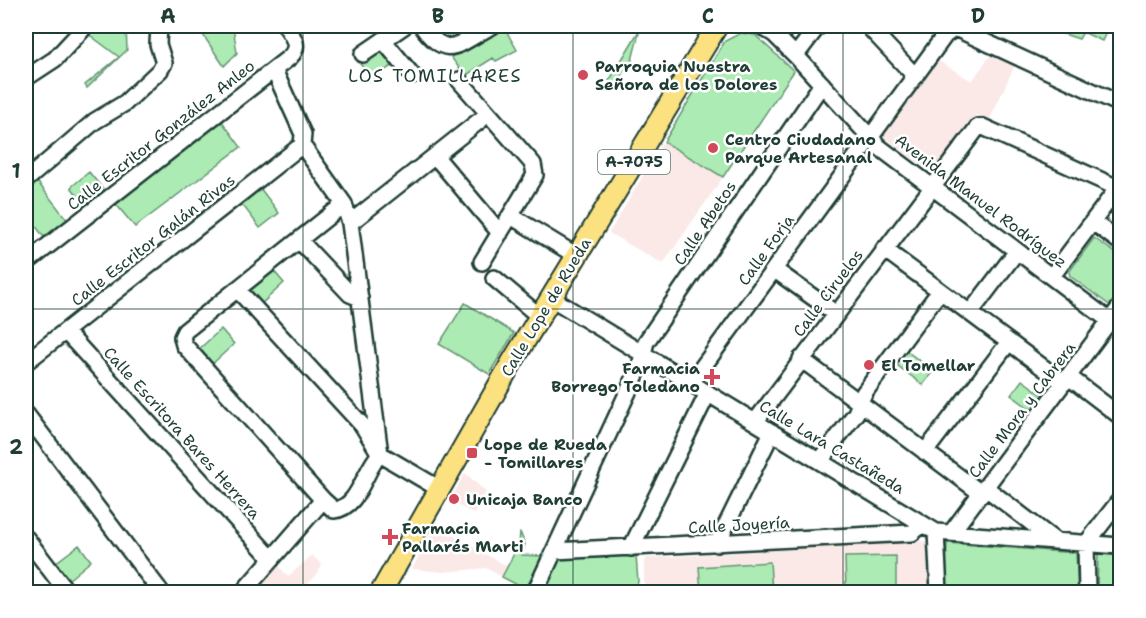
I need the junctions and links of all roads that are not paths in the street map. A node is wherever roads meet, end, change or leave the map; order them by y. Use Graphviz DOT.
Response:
graph roads {
  1 [pos="83,26"];
  2 [pos="159,26"];
  3 [pos="286,26"];
  4 [pos="404,26"];
  5 [pos="422,26"];
  6 [pos="492,26"];
  7 [pos="717,26"];
  8 [pos="761,26"];
  9 [pos="818,26"];
  10 [pos="868,26"];
  11 [pos="383,40"];
  12 [pos="363,54"];
  13 [pos="796,55"];
  14 [pos="274,70"];
  15 [pos="412,75"];
  16 [pos="915,76"];
  17 [pos="26,78"];
  18 [pos="459,80"];
  19 [pos="822,84"];
  20 [pos="1120,104"];
  21 [pos="488,114"];
  22 [pos="870,138"];
  23 [pos="302,145"];
  24 [pos="436,158"];
  25 [pos="26,180"];
  26 [pos="930,186"];
  27 [pos="1119,187"];
  28 [pos="344,204"];
  29 [pos="511,216"];
  30 [pos="1093,222"];
  31 [pos="350,223"];
  32 [pos="500,233"];
  33 [pos="299,240"];
  34 [pos="1120,242"];
  35 [pos="884,249"];
  36 [pos="1017,251"];
  37 [pos="577,256"];
  38 [pos="482,262"];
  39 [pos="26,263"];
  40 [pos="775,270"];
  41 [pos="1052,276"];
  42 [pos="494,278"];
  43 [pos="237,289"];
  44 [pos="940,291"];
  45 [pos="360,298"];
  46 [pos="550,298"];
  47 [pos="1120,307"];
  48 [pos="835,313"];
  49 [pos="970,313"];
  50 [pos="539,316"];
  51 [pos="1110,321"];
  52 [pos="66,332"];
  53 [pos="1009,342"];
  54 [pos="644,354"];
  55 [pos="801,359"];
  56 [pos="26,362"];
  57 [pos="1067,380"];
  58 [pos="691,383"];
  59 [pos="708,393"];
  60 [pos="859,403"];
  61 [pos="26,414"];
  62 [pos="1120,416"];
  63 [pos="755,422"];
  64 [pos="772,432"];
  65 [pos="926,452"];
  66 [pos="381,453"];
  67 [pos="820,461"];
  68 [pos="438,488"];
  69 [pos="984,491"];
  70 [pos="323,500"];
  71 [pos="1120,500"];
  72 [pos="937,530"];
  73 [pos="26,538"];
  74 [pos="1055,541"];
  75 [pos="717,544"];
  76 [pos="1086,544"];
  77 [pos="1120,546"];
  78 [pos="631,548"];
  79 [pos="554,551"];
  80 [pos="272,559"];
  81 [pos="67,592"];
  82 [pos="161,592"];
  83 [pos="243,592"];
  84 [pos="381,592"];
  85 [pos="535,592"];
  86 [pos="939,592"];
  87 [pos="1087,592"];
  1 -- 17 [label="street"];
  2 -- 25 [label="street"];
  3 -- 14 [label="street, Calle Escritor González Anleo"];
  4 -- 11 [label="street"];
  5 -- 6 [label="street"];
  7 -- 37 [label="main road, Calle Lope de Rueda / A-7075"];
  8 -- 13 [label="street, Avenida Manuel Rodríguez"];
  9 -- 13 [label="street"];
  10 -- 16 [label="street"];
  11 -- 12 [label="street"];
  11 -- 15 [label="street"];
  13 -- 19 [label="street, Avenida Manuel Rodríguez"];
  14 -- 23 [label="street"];
  14 -- 39 [label="street, Calle Escritor González Anleo"];
  16 -- 20 [label="street, Calle Forja"];
  16 -- 22 [label="street, Calle Forja"];
  18 -- 21 [label="street"];
  19 -- 22 [label="street, Avenida Manuel Rodríguez"];
  19 -- 54 [label="street, Calle Abetos"];
  21 -- 24 [label="street"];
  21 -- 29 [label="street"];
  22 -- 26 [label="street, Avenida Manuel Rodríguez"];
  22 -- 40 [label="street, Calle Forja"];
  23 -- 28 [label="street"];
  23 -- 52 [label="street, Calle Escritor Galán Rivas"];
  24 -- 31 [label="street"];
  24 -- 32 [label="street"];
  26 -- 27 [label="street, Calle Ciruelos"];
  26 -- 35 [label="street, Calle Ciruelos"];
  26 -- 36 [label="street, Avenida Manuel Rodríguez"];
  27 -- 30 [label="street"];
  28 -- 31 [label="street"];
  28 -- 33 [label="street"];
  29 -- 32 [label="street"];
  29 -- 37 [label="street"];
  30 -- 34 [label="street"];
  30 -- 41 [label="street"];
  31 -- 45 [label="street"];
  32 -- 38 [label="street"];
  33 -- 43 [label="street"];
  33 -- 45 [label="street"];
  35 -- 44 [label="street"];
  35 -- 48 [label="street, Calle Ciruelos"];
  36 -- 41 [label="street, Avenida Manuel Rodríguez"];
  36 -- 49 [label="street"];
  37 -- 46 [label="main road, Calle Lope de Rueda / A-7075"];
  40 -- 48 [label="street"];
  40 -- 58 [label="street, Calle Forja"];
  41 -- 51 [label="street, Avenida Manuel Rodríguez"];
  42 -- 50 [label="street"];
  43 -- 66 [label="street"];
  43 -- 70 [label="street"];
  44 -- 49 [label="street"];
  44 -- 60 [label="street"];
  45 -- 66 [label="street"];
  46 -- 50 [label="main road, Calle Lope de Rueda / A-7075"];
  46 -- 54 [label="street, Calle Lara Castañeda"];
  47 -- 51 [label="street, Calle Mora y Cabrera"];
  48 -- 55 [label="street, Calle Ciruelos"];
  49 -- 53 [label="street"];
  50 -- 68 [label="main road, Calle Lope de Rueda / A-7075"];
  51 -- 57 [label="street, Calle Mora y Cabrera"];
  52 -- 56 [label="street, Calle Escritor Galán Rivas"];
  52 -- 80 [label="street, Calle Escritora Bares Herrera"];
  53 -- 57 [label="street"];
  53 -- 65 [label="street"];
  54 -- 58 [label="street, Calle Lara Castañeda"];
  54 -- 79 [label="street, Calle Abetos"];
  55 -- 60 [label="street"];
  55 -- 63 [label="street, Calle Ciruelos"];
  57 -- 62 [label="street"];
  57 -- 69 [label="street, Calle Mora y Cabrera"];
  58 -- 59 [label="street, Calle Lara Castañeda"];
  59 -- 63 [label="street, Calle Lara Castañeda"];
  59 -- 78 [label="street"];
  60 -- 65 [label="street"];
  60 -- 67 [label="street"];
  61 -- 82 [label="street"];
  63 -- 64 [label="street, Calle Lara Castañeda"];
  64 -- 67 [label="street, Calle Lara Castañeda"];
  64 -- 75 [label="street"];
  65 -- 69 [label="street"];
  66 -- 68 [label="street"];
  66 -- 70 [label="street"];
  67 -- 72 [label="street, Calle Lara Castañeda"];
  68 -- 84 [label="main road, Calle Lope de Rueda / A-7075"];
  69 -- 72 [label="street, Calle Mora y Cabrera"];
  69 -- 74 [label="street"];
  70 -- 80 [label="street"];
  71 -- 76 [label="street"];
  72 -- 74 [label="street, Calle Lara Castañeda"];
  72 -- 75 [label="street, Calle Joyería"];
  72 -- 86 [label="street"];
  73 -- 81 [label="street"];
  74 -- 76 [label="street, Calle Lara Castañeda"];
  75 -- 78 [label="street, Calle Joyería"];
  76 -- 77 [label="street, Calle Lara Castañeda"];
  76 -- 87 [label="street"];
  78 -- 79 [label="street, Calle Joyería"];
  79 -- 85 [label="street, Calle Abetos"];
  80 -- 83 [label="street"];
}
